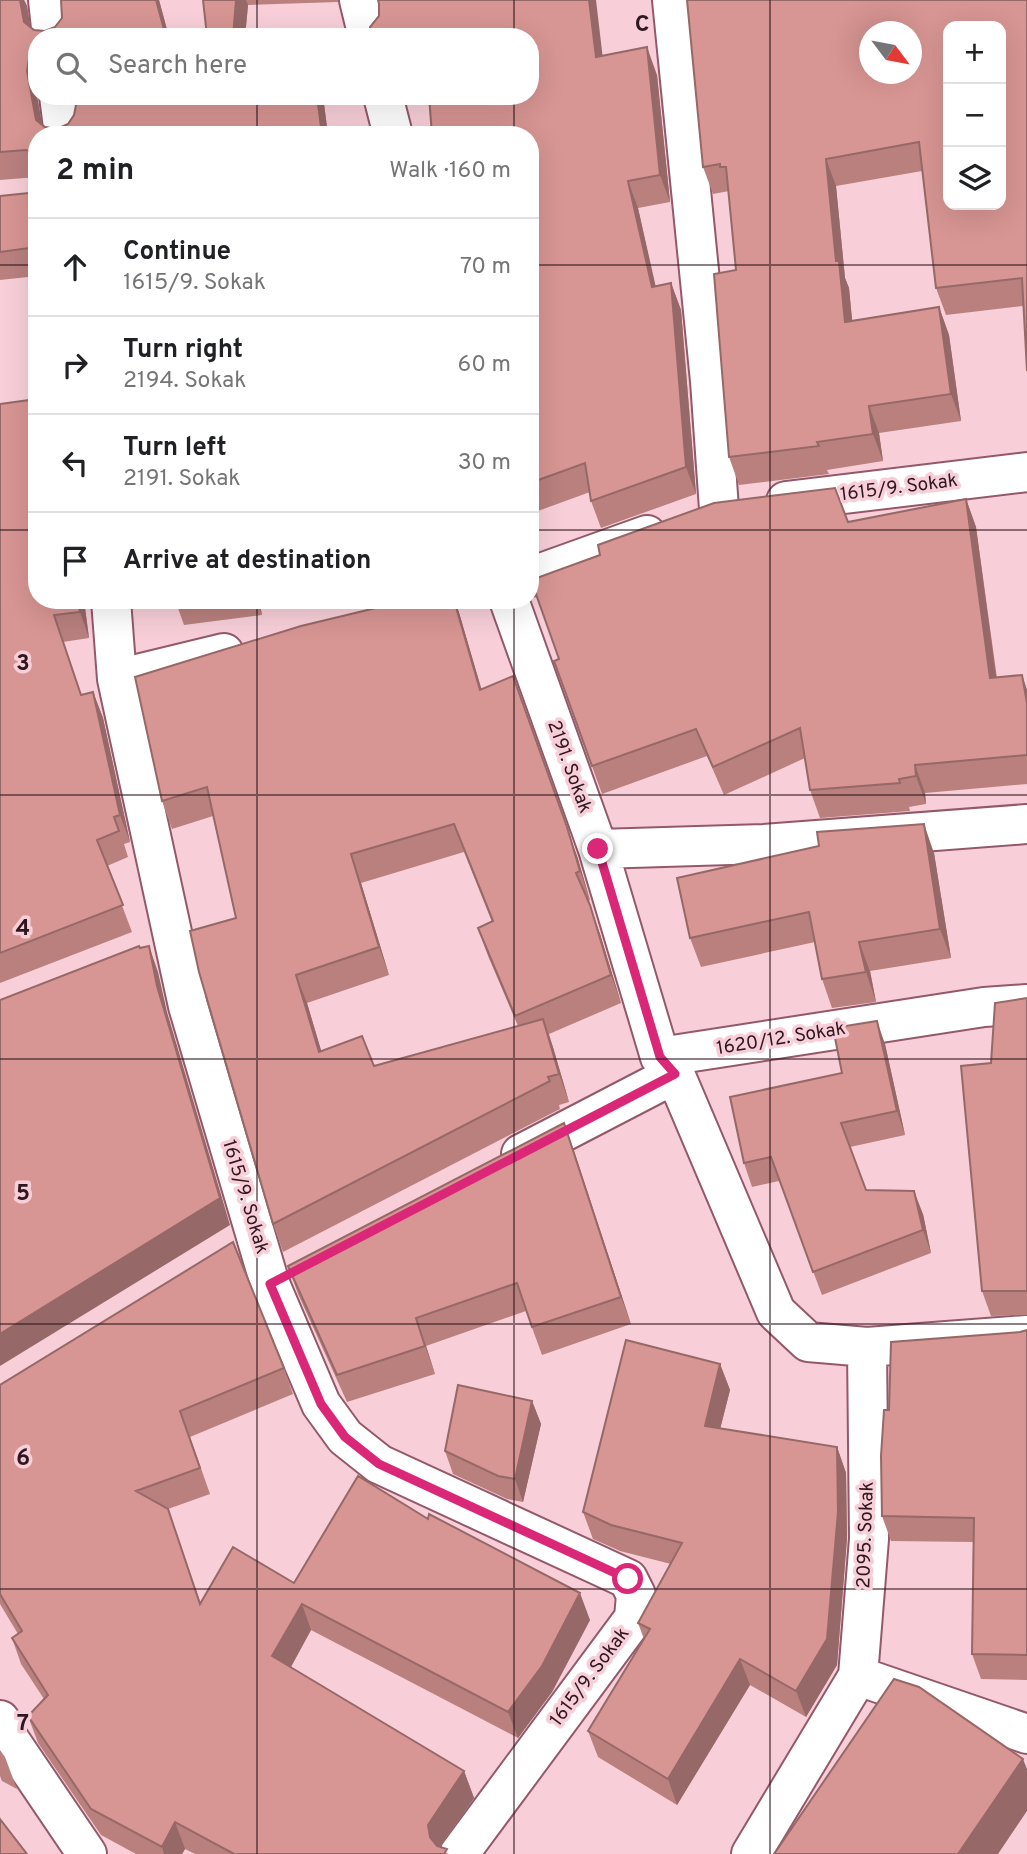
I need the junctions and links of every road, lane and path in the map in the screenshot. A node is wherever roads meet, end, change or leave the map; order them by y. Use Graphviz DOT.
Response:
graph roads {
  1 [pos="48,0"];
  2 [pos="359,0"];
  3 [pos="673,0"];
  4 [pos="51,28"];
  5 [pos="366,28"];
  6 [pos="60,105"];
  7 [pos="385,105"];
  8 [pos="63,126"];
  9 [pos="391,126"];
  10 [pos="1027,472"];
  11 [pos="719,509"];
  12 [pos="539,574"];
  13 [pos="112,609"];
  14 [pos="512,609"];
  15 [pos="261,644"];
  16 [pos="117,679"];
  17 [pos="1027,824"];
  18 [pos="598,849"];
  19 [pos="173,939"];
  20 [pos="136,954"];
  21 [pos="1027,1004"];
  22 [pos="667,1066"];
  23 [pos="491,1170"];
  24 [pos="256,1234"];
  25 [pos="221,1256"];
  26 [pos="307,1265"];
  27 [pos="270,1284"];
  28 [pos="1027,1335"];
  29 [pos="867,1347"];
  30 [pos="858,1676"];
  31 [pos="0,1720"];
  32 [pos="1027,1734"];
  33 [pos="466,1852"];
  34 [pos="87,1854"];
  35 [pos="751,1854"];
  1 -- 4 [label="street"];
  2 -- 5 [label="street"];
  3 -- 11 [label="street"];
  6 -- 8 [label="street"];
  7 -- 9 [label="street"];
  10 -- 11 [label="street, 1615/9. Sokak"];
  11 -- 12 [label="street, 1615/9. Sokak"];
  13 -- 16 [label="street, 1615/9. Sokak"];
  14 -- 18 [label="street, 2191. Sokak"];
  15 -- 16 [label="street"];
  16 -- 19 [label="street, 1615/9. Sokak"];
  17 -- 18 [label="street"];
  18 -- 22 [label="street, 2191. Sokak"];
  19 -- 20 [label="street"];
  19 -- 24 [label="street, 1615/9. Sokak"];
  21 -- 22 [label="street, 1620/12. Sokak"];
  22 -- 23 [label="street, 1620/12. Sokak"];
  22 -- 29 [label="street, 2191. Sokak"];
  24 -- 25 [label="street"];
  24 -- 27 [label="street, 1615/9. Sokak"];
  26 -- 27 [label="street"];
  27 -- 33 [label="street, 1615/9. Sokak"];
  28 -- 29 [label="street"];
  29 -- 30 [label="street, 2095. Sokak"];
  30 -- 32 [label="street"];
  30 -- 35 [label="street, 2095. Sokak"];
  31 -- 34 [label="street"];
}
